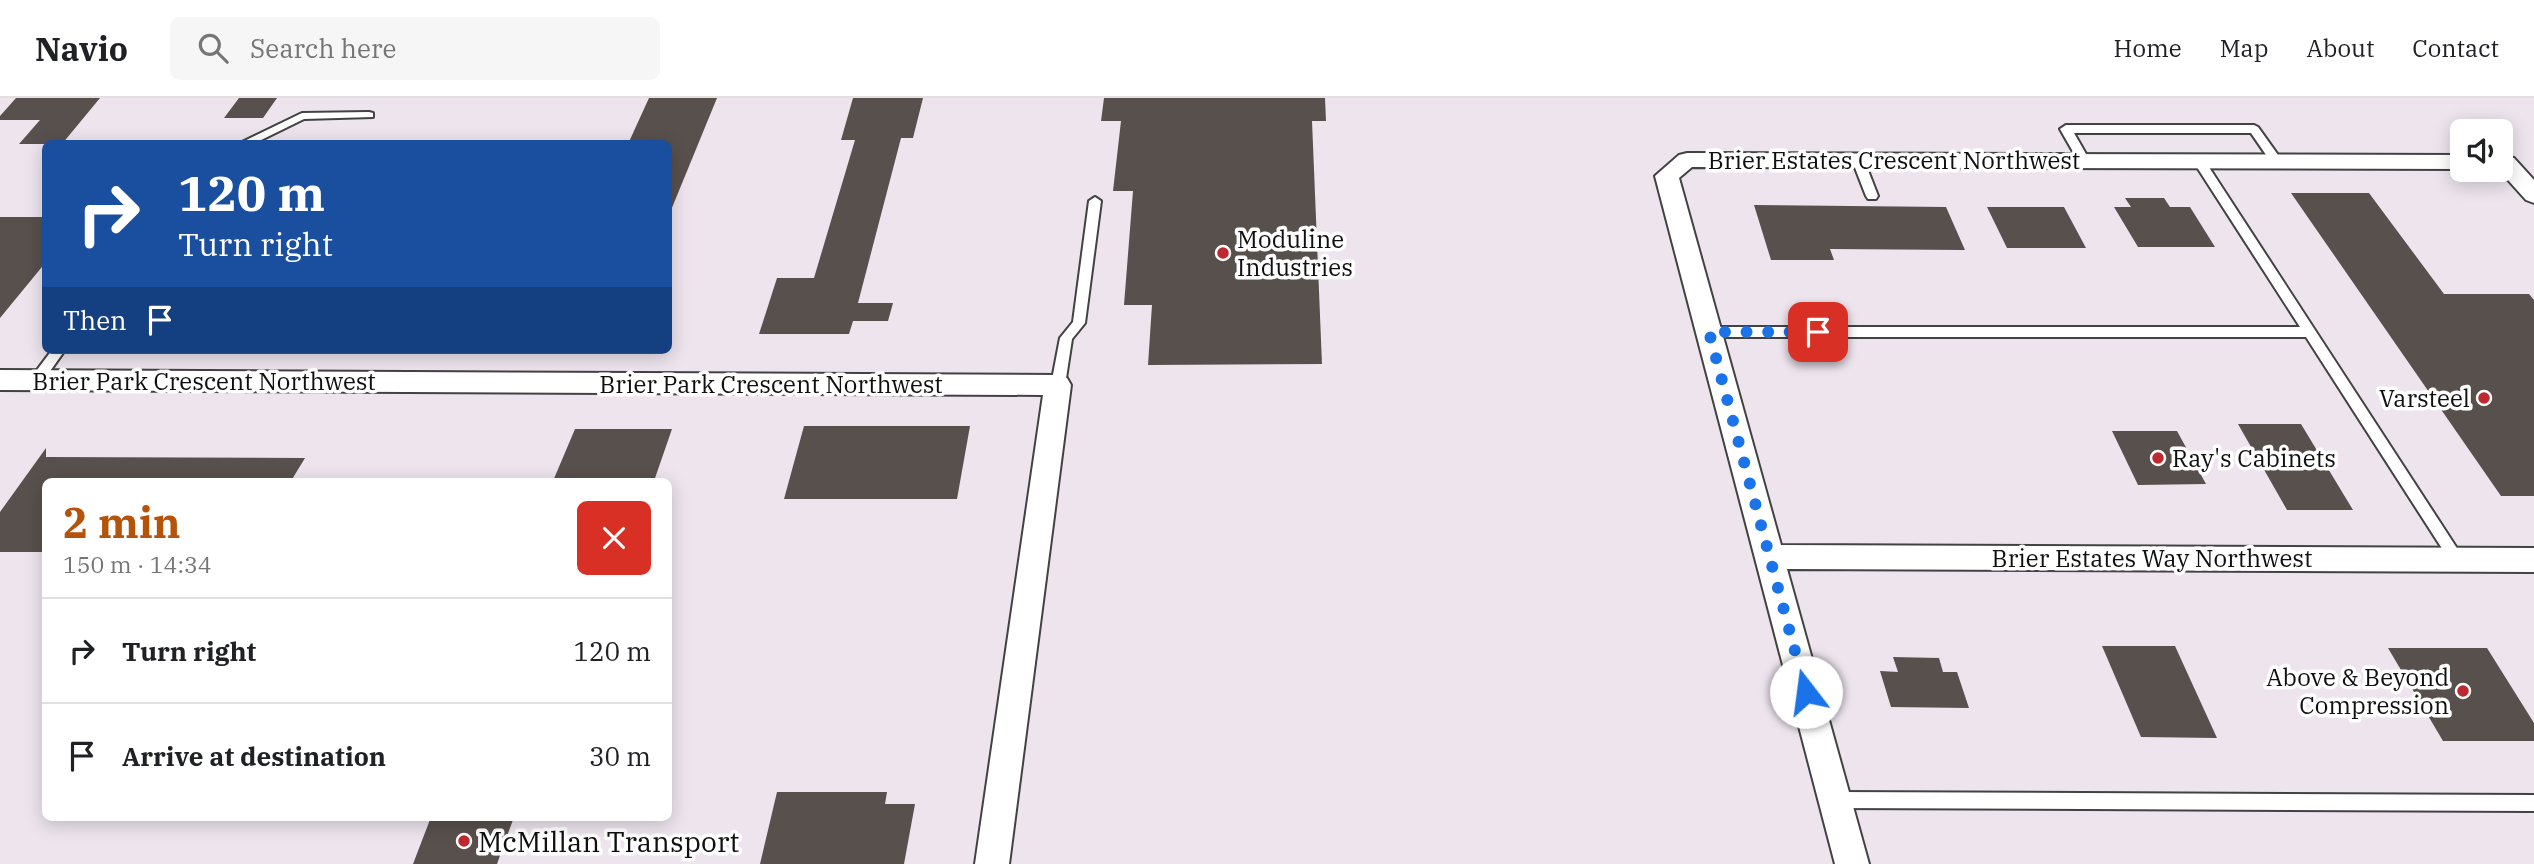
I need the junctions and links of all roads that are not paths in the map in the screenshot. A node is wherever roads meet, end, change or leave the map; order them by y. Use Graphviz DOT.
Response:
graph roads {
  1 [pos="369,115"];
  2 [pos="251,140"];
  3 [pos="1858,160"];
  4 [pos="2084,161"];
  5 [pos="2199,162"];
  6 [pos="2277,162"];
  7 [pos="2450,162"];
  8 [pos="2513,163"];
  9 [pos="2534,163"];
  10 [pos="2513,173"];
  11 [pos="2534,195"];
  12 [pos="1872,196"];
  13 [pos="1095,201"];
  14 [pos="1709,332"];
  15 [pos="2310,332"];
  16 [pos="56,354"];
  17 [pos="0,380"];
  18 [pos="36,380"];
  19 [pos="1058,385"];
  20 [pos="1769,557"];
  21 [pos="2457,560"];
  22 [pos="2534,560"];
  23 [pos="1835,800"];
  24 [pos="2534,803"];
  25 [pos="992,864"];
  26 [pos="1852,864"];
  1 -- 2 [label="lane"];
  3 -- 4 [label="street, Brier Estates Crescent Northwest"];
  3 -- 12 [label="lane"];
  3 -- 14 [label="street, Brier Estates Crescent Northwest"];
  4 -- 5 [label="street, Brier Estates Crescent Northwest"];
  4 -- 6 [label="lane"];
  5 -- 6 [label="street, Brier Estates Crescent Northwest"];
  5 -- 15 [label="lane"];
  6 -- 7 [label="street, Brier Estates Crescent Northwest"];
  8 -- 9 [label="street"];
  10 -- 11 [label="street"];
  13 -- 19 [label="lane"];
  14 -- 15 [label="lane"];
  14 -- 20 [label="street, Brier Estates Crescent Northwest"];
  15 -- 21 [label="lane"];
  16 -- 18 [label="lane"];
  17 -- 18 [label="street, Brier Park Crescent Northwest"];
  18 -- 19 [label="street, Brier Park Crescent Northwest"];
  19 -- 25 [label="street"];
  20 -- 21 [label="street, Brier Estates Way Northwest"];
  20 -- 23 [label="street, Brier Estates Crescent Northwest"];
  21 -- 22 [label="street, Brier Estates Way Northwest"];
  23 -- 24 [label="lane"];
  23 -- 26 [label="street, Brier Estates Crescent Northwest"];
}
